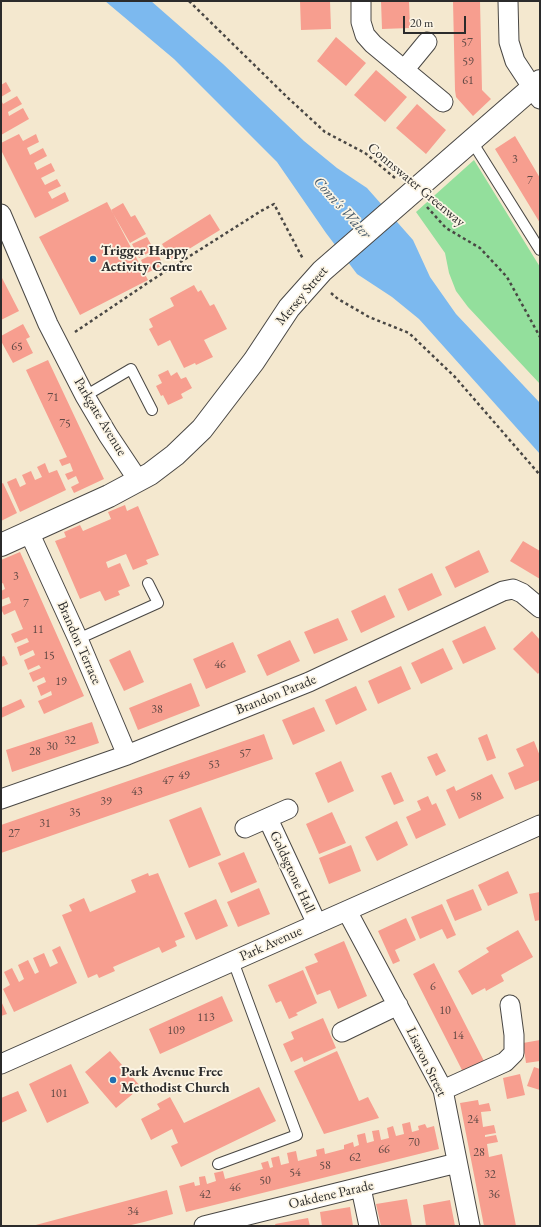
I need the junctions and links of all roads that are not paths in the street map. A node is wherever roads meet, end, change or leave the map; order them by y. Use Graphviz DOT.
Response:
graph roads {
  1 [pos="361,1"];
  2 [pos="508,1"];
  3 [pos="427,42"];
  4 [pos="404,70"];
  5 [pos="538,89"];
  6 [pos="443,102"];
  7 [pos="471,140"];
  8 [pos="1,214"];
  9 [pos="540,250"];
  10 [pos="85,396"];
  11 [pos="152,410"];
  12 [pos="138,480"];
  13 [pos="30,532"];
  14 [pos="1,545"];
  15 [pos="148,583"];
  16 [pos="540,608"];
  17 [pos="78,639"];
  18 [pos="127,755"];
  19 [pos="2,796"];
  20 [pos="288,809"];
  21 [pos="268,819"];
  22 [pos="540,824"];
  23 [pos="245,828"];
  24 [pos="347,911"];
  25 [pos="317,924"];
  26 [pos="233,961"];
  27 [pos="398,1005"];
  28 [pos="510,1005"];
  29 [pos="342,1032"];
  30 [pos="1,1064"];
  31 [pos="443,1090"];
  32 [pos="218,1164"];
  33 [pos="457,1164"];
  34 [pos="362,1188"];
  35 [pos="257,1219"];
  36 [pos="204,1226"];
  37 [pos="369,1226"];
  38 [pos="470,1226"];
  1 -- 4 [label="street"];
  2 -- 5 [label="street"];
  3 -- 4 [label="street"];
  4 -- 6 [label="street"];
  5 -- 7 [label="street, Mersey Street"];
  7 -- 9 [label="lane"];
  7 -- 12 [label="street, Mersey Street"];
  8 -- 10 [label="street, Parkgate Avenue"];
  10 -- 11 [label="lane"];
  10 -- 12 [label="street, Parkgate Avenue"];
  12 -- 13 [label="street"];
  13 -- 14 [label="street"];
  13 -- 17 [label="street, Brandon Terrace"];
  15 -- 17 [label="lane"];
  16 -- 18 [label="street, Brandon Parade"];
  17 -- 18 [label="street, Brandon Terrace"];
  18 -- 19 [label="street, Brandon Parade"];
  20 -- 21 [label="street, Goldsgtone Hall"];
  21 -- 23 [label="street, Goldsgtone Hall"];
  21 -- 25 [label="street, Goldsgtone Hall"];
  22 -- 24 [label="street, Park Avenue"];
  24 -- 25 [label="street, Park Avenue"];
  24 -- 27 [label="street, Lisavon Street"];
  25 -- 26 [label="street, Park Avenue"];
  26 -- 30 [label="street, Park Avenue"];
  26 -- 32 [label="lane"];
  27 -- 29 [label="street"];
  27 -- 31 [label="street, Lisavon Street"];
  28 -- 31 [label="street"];
  31 -- 33 [label="street, Lisavon Street"];
  33 -- 34 [label="street, Oakdene Parade"];
  33 -- 38 [label="street, Lisavon Street"];
  34 -- 35 [label="street, Oakdene Parade"];
  34 -- 37 [label="street"];
  35 -- 36 [label="street, Oakdene Parade"];
}
